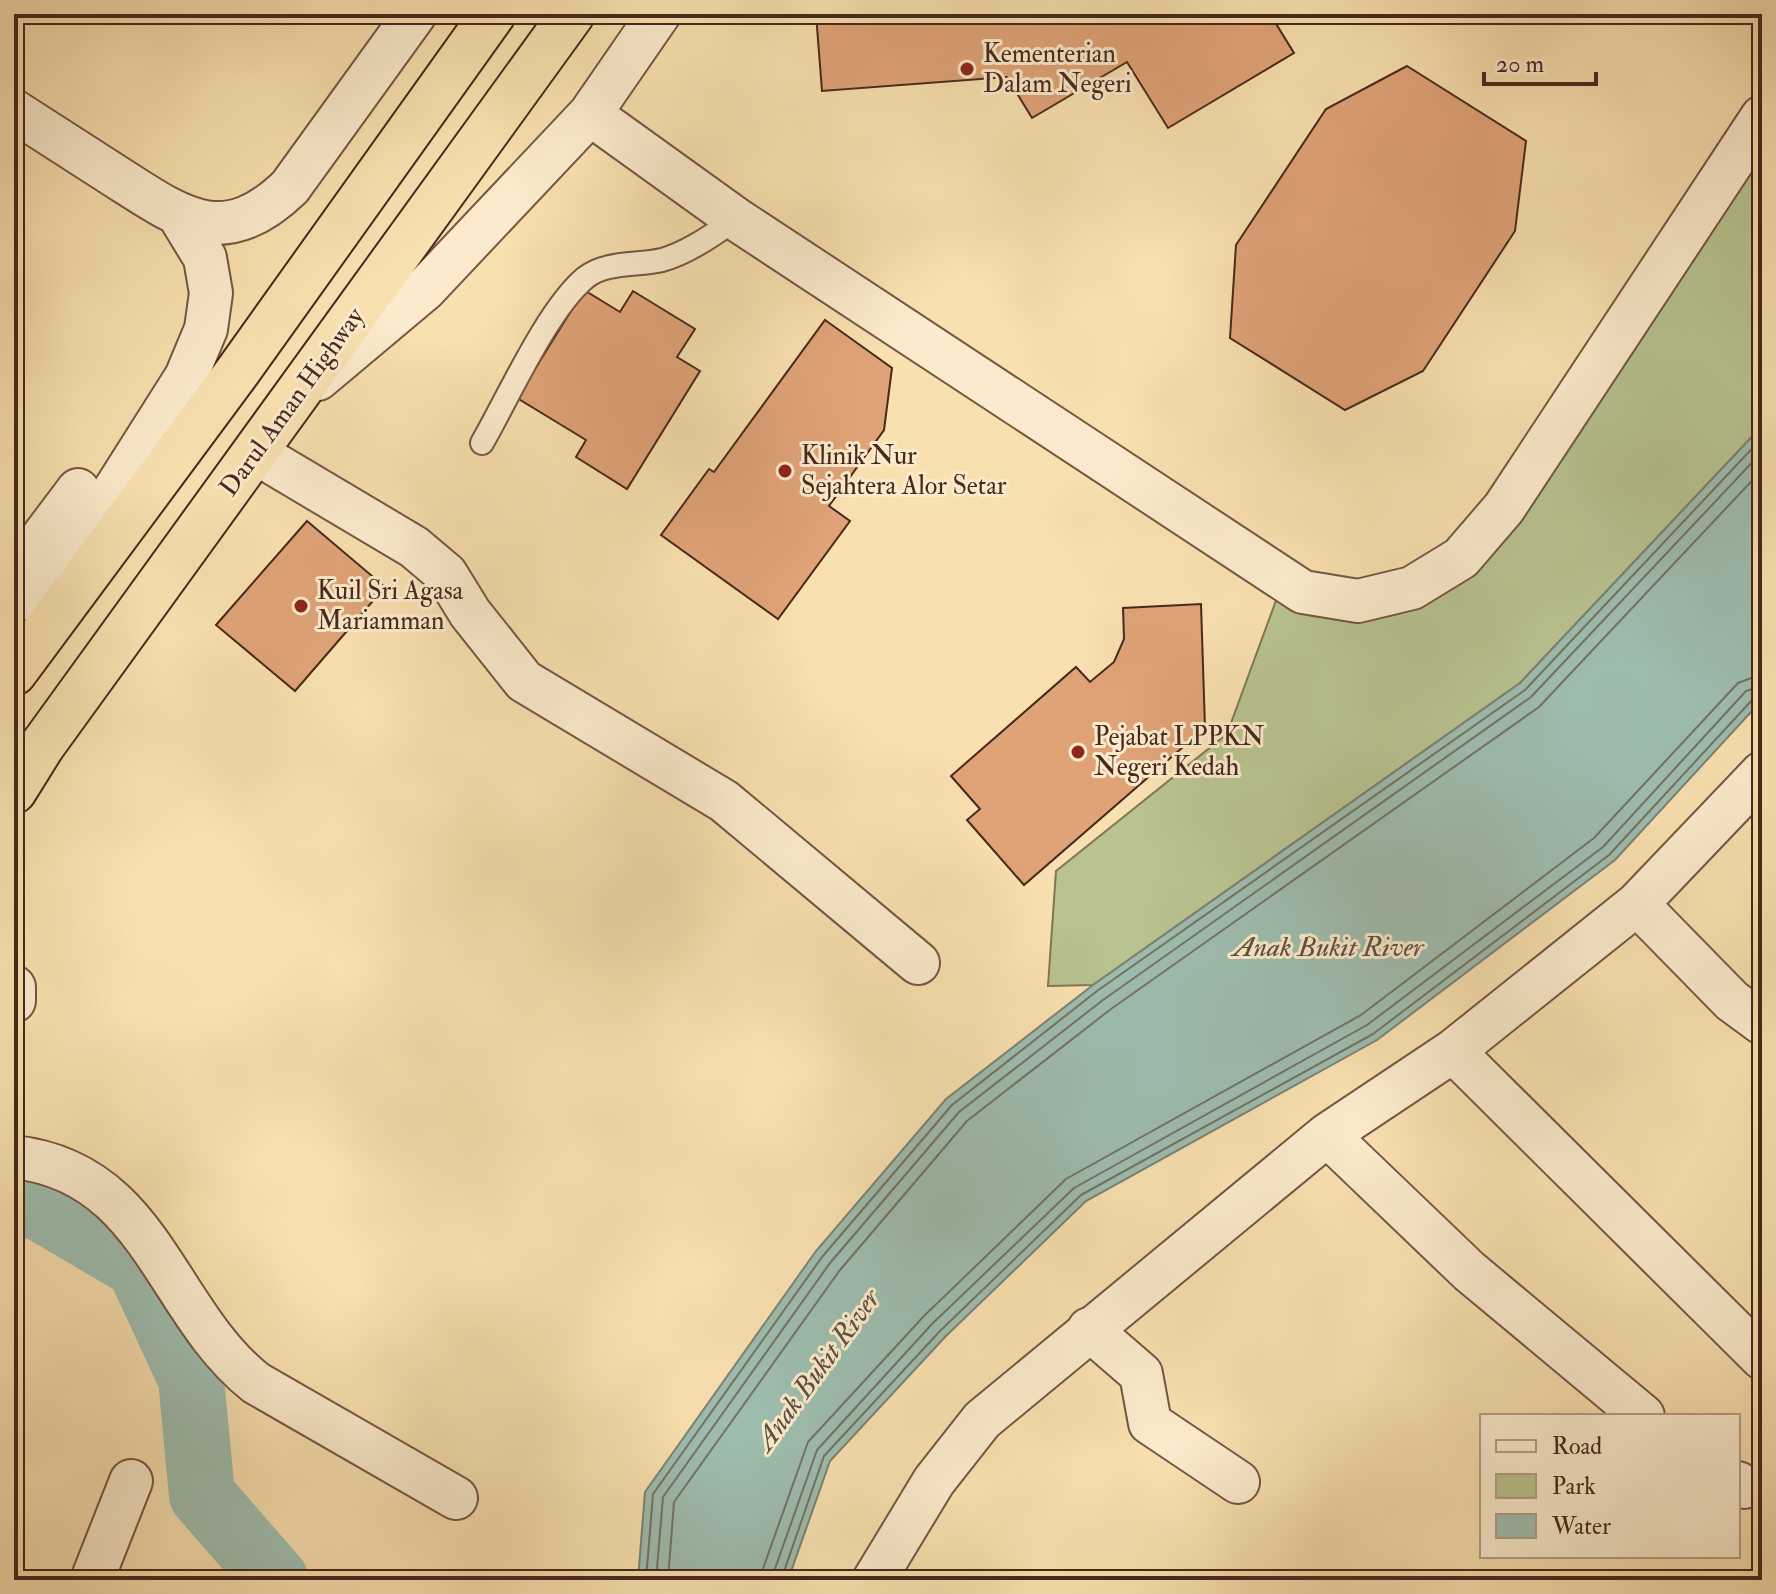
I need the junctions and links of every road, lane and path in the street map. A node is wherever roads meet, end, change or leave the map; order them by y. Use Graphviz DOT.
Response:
graph roads {
  1 [pos="415,14"];
  2 [pos="486,14"];
  3 [pos="493,14"];
  4 [pos="572,14"];
  5 [pos="659,14"];
  6 [pos="428,106"];
  7 [pos="14,111"];
  8 [pos="590,114"];
  9 [pos="1762,117"];
  10 [pos="180,217"];
  11 [pos="736,219"];
  12 [pos="292,400"];
  13 [pos="482,443"];
  14 [pos="256,453"];
  15 [pos="78,490"];
  16 [pos="14,575"];
  17 [pos="14,650"];
  18 [pos="14,673"];
  19 [pos="1762,773"];
  20 [pos="14,791"];
  21 [pos="1637,904"];
  22 [pos="918,963"];
  23 [pos="14,987"];
  24 [pos="14,1001"];
  25 [pos="1762,1023"];
  26 [pos="1453,1051"];
  27 [pos="1327,1135"];
  28 [pos="14,1157"];
  29 [pos="1089,1329"];
  30 [pos="1762,1358"];
  31 [pos="1641,1414"];
  32 [pos="131,1481"];
  33 [pos="1238,1482"];
  34 [pos="456,1498"];
  35 [pos="92,1580"];
  36 [pos="874,1580"];
  1 -- 10 [label="street"];
  2 -- 6 [label="street"];
  3 -- 6 [label="highway"];
  4 -- 12 [label="highway, Darul Aman Highway"];
  5 -- 8 [label="street"];
  6 -- 18 [label="highway"];
  7 -- 10 [label="street"];
  8 -- 11 [label="street"];
  8 -- 12 [label="street"];
  9 -- 11 [label="street"];
  10 -- 17 [label="street"];
  11 -- 13 [label="lane"];
  12 -- 14 [label="highway, Darul Aman Highway"];
  14 -- 20 [label="highway, Darul Aman Highway"];
  14 -- 22 [label="street"];
  15 -- 16 [label="street"];
  19 -- 21 [label="street"];
  21 -- 25 [label="street"];
  21 -- 26 [label="street"];
  23 -- 24 [label="street"];
  26 -- 27 [label="street"];
  26 -- 30 [label="street"];
  27 -- 29 [label="street"];
  27 -- 31 [label="street"];
  28 -- 34 [label="street"];
  29 -- 33 [label="street"];
  29 -- 36 [label="street"];
  32 -- 35 [label="street"];
}
